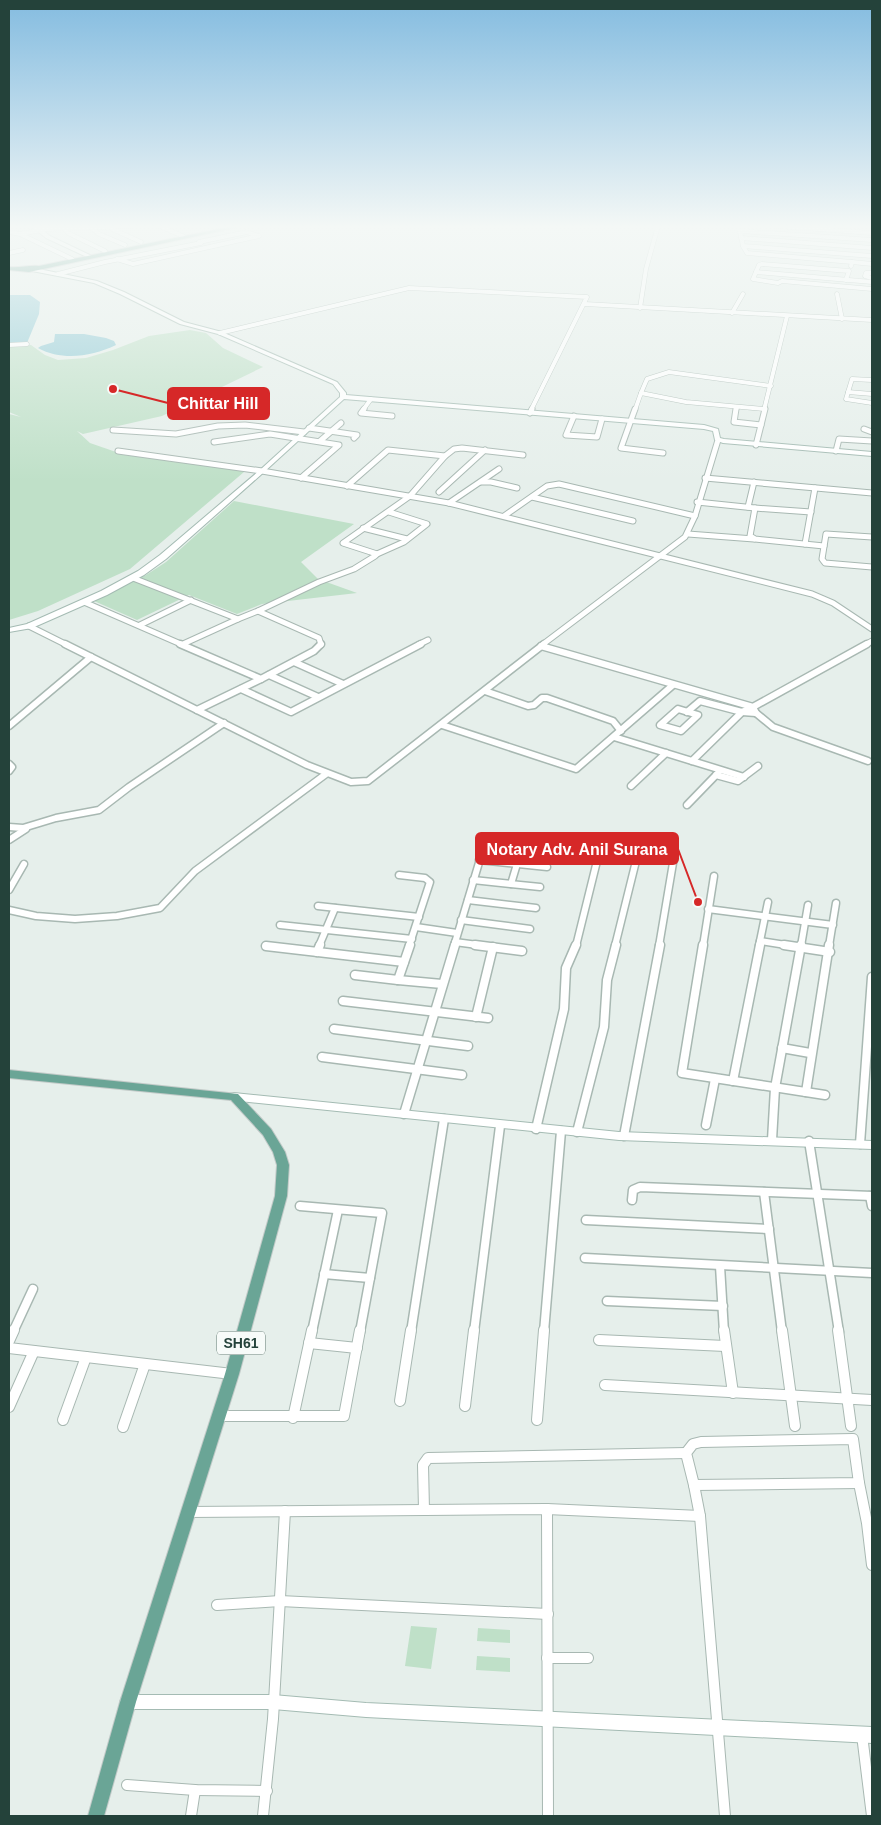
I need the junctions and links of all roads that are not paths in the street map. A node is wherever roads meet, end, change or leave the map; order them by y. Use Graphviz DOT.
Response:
graph roads {
  1 [pos="158,311"];
  2 [pos="314,311"];
  3 [pos="581,311"];
  4 [pos="698,311"];
  5 [pos="840,311"];
  6 [pos="732,313"];
  7 [pos="787,316"];
  8 [pos="842,319"];
  9 [pos="872,320"];
  10 [pos="220,334"];
  11 [pos="27,344"];
  12 [pos="9,345"];
  13 [pos="772,380"];
  14 [pos="872,380"];
  15 [pos="754,382"];
  16 [pos="850,382"];
  17 [pos="872,384"];
  18 [pos="771,386"];
  19 [pos="848,392"];
  20 [pos="641,394"];
  21 [pos="872,394"];
  22 [pos="343,397"];
  23 [pos="371,399"];
  24 [pos="872,404"];
  25 [pos="737,407"];
  26 [pos="765,409"];
  27 [pos="530,413"];
  28 [pos="392,416"];
  29 [pos="574,416"];
  30 [pos="602,419"];
  31 [pos="631,421"];
  32 [pos="340,423"];
  33 [pos="761,425"];
  34 [pos="864,429"];
  35 [pos="113,430"];
  36 [pos="307,430"];
  37 [pos="332,431"];
  38 [pos="872,432"];
  39 [pos="298,438"];
  40 [pos="354,438"];
  41 [pos="718,440"];
  42 [pos="320,441"];
  43 [pos="872,441"];
  44 [pos="214,442"];
  45 [pos="756,445"];
  46 [pos="485,450"];
  47 [pos="118,451"];
  48 [pos="836,451"];
  49 [pos="663,453"];
  50 [pos="872,454"];
  51 [pos="523,455"];
  52 [pos="445,456"];
  53 [pos="499,469"];
  54 [pos="262,471"];
  55 [pos="301,478"];
  56 [pos="705,478"];
  57 [pos="480,482"];
  58 [pos="754,482"];
  59 [pos="347,486"];
  60 [pos="517,488"];
  61 [pos="815,488"];
  62 [pos="439,492"];
  63 [pos="872,493"];
  64 [pos="410,496"];
  65 [pos="532,497"];
  66 [pos="449,502"];
  67 [pos="698,502"];
  68 [pos="748,507"];
  69 [pos="756,508"];
  70 [pos="389,512"];
  71 [pos="810,512"];
  72 [pos="504,516"];
  73 [pos="695,516"];
  74 [pos="633,521"];
  75 [pos="364,528"];
  76 [pos="688,534"];
  77 [pos="872,537"];
  78 [pos="407,539"];
  79 [pos="754,539"];
  80 [pos="805,544"];
  81 [pos="824,546"];
  82 [pos="377,554"];
  83 [pos="662,556"];
  84 [pos="872,568"];
  85 [pos="133,578"];
  86 [pos="191,600"];
  87 [pos="84,602"];
  88 [pos="258,611"];
  89 [pos="238,619"];
  90 [pos="140,625"];
  91 [pos="29,626"];
  92 [pos="872,629"];
  93 [pos="9,630"];
  94 [pos="428,640"];
  95 [pos="872,641"];
  96 [pos="183,644"];
  97 [pos="541,646"];
  98 [pos="91,657"];
  99 [pos="294,662"];
  100 [pos="269,675"];
  101 [pos="261,679"];
  102 [pos="343,684"];
  103 [pos="673,685"];
  104 [pos="241,689"];
  105 [pos="485,691"];
  106 [pos="706,695"];
  107 [pos="318,697"];
  108 [pos="700,701"];
  109 [pos="197,710"];
  110 [pos="755,710"];
  111 [pos="687,712"];
  112 [pos="742,712"];
  113 [pos="224,724"];
  114 [pos="442,725"];
  115 [pos="9,726"];
  116 [pos="621,731"];
  117 [pos="614,737"];
  118 [pos="666,753"];
  119 [pos="692,761"];
  120 [pos="868,761"];
  121 [pos="9,764"];
  122 [pos="758,766"];
  123 [pos="9,771"];
  124 [pos="718,773"];
  125 [pos="326,774"];
  126 [pos="631,786"];
  127 [pos="686,805"];
  128 [pos="9,827"];
  129 [pos="28,827"];
  130 [pos="9,840"];
  131 [pos="638,853"];
  132 [pos="599,854"];
  133 [pos="548,857"];
  134 [pos="479,860"];
  135 [pos="673,863"];
  136 [pos="24,864"];
  137 [pos="516,864"];
  138 [pos="547,867"];
  139 [pos="399,875"];
  140 [pos="714,876"];
  141 [pos="473,880"];
  142 [pos="511,884"];
  143 [pos="540,888"];
  144 [pos="9,890"];
  145 [pos="468,900"];
  146 [pos="768,902"];
  147 [pos="836,903"];
  148 [pos="808,904"];
  149 [pos="318,906"];
  150 [pos="335,908"];
  151 [pos="536,908"];
  152 [pos="708,909"];
  153 [pos="9,910"];
  154 [pos="765,916"];
  155 [pos="420,917"];
  156 [pos="461,920"];
  157 [pos="806,921"];
  158 [pos="833,924"];
  159 [pos="280,925"];
  160 [pos="416,927"];
  161 [pos="530,929"];
  162 [pos="325,930"];
  163 [pos="457,933"];
  164 [pos="412,940"];
  165 [pos="760,941"];
  166 [pos="454,942"];
  167 [pos="266,946"];
  168 [pos="493,947"];
  169 [pos="802,948"];
  170 [pos="522,951"];
  171 [pos="317,952"];
  172 [pos="830,952"];
  173 [pos="404,962"];
  174 [pos="354,974"];
  175 [pos="872,978"];
  176 [pos="398,980"];
  177 [pos="442,984"];
  178 [pos="343,1001"];
  179 [pos="435,1012"];
  180 [pos="476,1017"];
  181 [pos="488,1018"];
  182 [pos="334,1029"];
  183 [pos="426,1041"];
  184 [pos="468,1046"];
  185 [pos="782,1048"];
  186 [pos="810,1053"];
  187 [pos="322,1057"];
  188 [pos="418,1069"];
  189 [pos="9,1074"];
  190 [pos="462,1075"];
  191 [pos="715,1079"];
  192 [pos="733,1081"];
  193 [pos="775,1088"];
  194 [pos="806,1092"];
  195 [pos="825,1095"];
  196 [pos="234,1097"];
  197 [pos="404,1114"];
  198 [pos="444,1119"];
  199 [pos="706,1125"];
  200 [pos="500,1126"];
  201 [pos="536,1129"];
  202 [pos="561,1131"];
  203 [pos="577,1132"];
  204 [pos="624,1136"];
  205 [pos="772,1140"];
  206 [pos="810,1141"];
  207 [pos="866,1144"];
  208 [pos="764,1192"];
  209 [pos="817,1194"];
  210 [pos="871,1196"];
  211 [pos="632,1200"];
  212 [pos="300,1206"];
  213 [pos="872,1206"];
  214 [pos="338,1210"];
  215 [pos="586,1220"];
  216 [pos="768,1229"];
  217 [pos="584,1258"];
  218 [pos="720,1266"];
  219 [pos="774,1268"];
  220 [pos="829,1271"];
  221 [pos="872,1273"];
  222 [pos="324,1274"];
  223 [pos="370,1278"];
  224 [pos="33,1289"];
  225 [pos="606,1301"];
  226 [pos="722,1306"];
  227 [pos="599,1340"];
  228 [pos="9,1341"];
  229 [pos="309,1343"];
  230 [pos="725,1346"];
  231 [pos="9,1348"];
  232 [pos="356,1348"];
  233 [pos="34,1351"];
  234 [pos="86,1357"];
  235 [pos="145,1364"];
  236 [pos="232,1374"];
  237 [pos="605,1385"];
  238 [pos="733,1393"];
  239 [pos="791,1397"];
  240 [pos="848,1399"];
  241 [pos="872,1400"];
  242 [pos="400,1401"];
  243 [pos="465,1406"];
  244 [pos="9,1407"];
  245 [pos="218,1416"];
  246 [pos="293,1418"];
  247 [pos="63,1420"];
  248 [pos="537,1420"];
  249 [pos="795,1426"];
  250 [pos="851,1426"];
  251 [pos="123,1427"];
  252 [pos="686,1453"];
  253 [pos="859,1483"];
  254 [pos="694,1485"];
  255 [pos="547,1509"];
  256 [pos="424,1510"];
  257 [pos="285,1511"];
  258 [pos="188,1512"];
  259 [pos="700,1516"];
  260 [pos="870,1523"];
  261 [pos="872,1565"];
  262 [pos="280,1601"];
  263 [pos="217,1605"];
  264 [pos="548,1614"];
  265 [pos="547,1658"];
  266 [pos="588,1658"];
  267 [pos="128,1702"];
  268 [pos="273,1702"];
  269 [pos="548,1718"];
  270 [pos="718,1727"];
  271 [pos="867,1734"];
  272 [pos="127,1785"];
  273 [pos="195,1790"];
  274 [pos="267,1791"];
  275 [pos="96,1816"];
  276 [pos="191,1816"];
  277 [pos="264,1816"];
  278 [pos="548,1816"];
  279 [pos="725,1816"];
  280 [pos="872,1816"];
  1 -- 10 [label="street"];
  2 -- 10 [label="street"];
  3 -- 27 [label="street"];
  4 -- 6 [label="street"];
  5 -- 8 [label="street"];
  6 -- 7 [label="street"];
  7 -- 8 [label="street"];
  7 -- 13 [label="street"];
  8 -- 9 [label="street"];
  10 -- 22 [label="street"];
  11 -- 12 [label="street"];
  13 -- 15 [label="street"];
  13 -- 18 [label="street"];
  14 -- 16 [label="street"];
  15 -- 18 [label="street"];
  15 -- 20 [label="street"];
  16 -- 17 [label="street"];
  16 -- 19 [label="street"];
  18 -- 26 [label="street"];
  19 -- 21 [label="street"];
  19 -- 24 [label="street"];
  20 -- 25 [label="street"];
  20 -- 31 [label="street"];
  22 -- 23 [label="street"];
  22 -- 36 [label="street"];
  23 -- 27 [label="street"];
  23 -- 28 [label="street"];
  25 -- 26 [label="street"];
  25 -- 33 [label="street"];
  26 -- 33 [label="street"];
  27 -- 29 [label="street"];
  29 -- 30 [label="street"];
  29 -- 30 [label="street"];
  30 -- 31 [label="street"];
  31 -- 41 [label="street"];
  31 -- 49 [label="street"];
  32 -- 37 [label="street"];
  33 -- 45 [label="street"];
  34 -- 38 [label="street"];
  35 -- 36 [label="street"];
  36 -- 37 [label="street"];
  36 -- 39 [label="street"];
  37 -- 40 [label="street"];
  37 -- 42 [label="street"];
  39 -- 42 [label="street"];
  39 -- 44 [label="street"];
  39 -- 54 [label="street"];
  41 -- 45 [label="street"];
  41 -- 56 [label="street"];
  42 -- 55 [label="street"];
  43 -- 48 [label="street"];
  45 -- 48 [label="street"];
  46 -- 51 [label="street"];
  46 -- 52 [label="street"];
  46 -- 62 [label="street"];
  47 -- 54 [label="street"];
  48 -- 50 [label="street"];
  52 -- 59 [label="street"];
  52 -- 64 [label="street"];
  53 -- 57 [label="street"];
  54 -- 55 [label="street"];
  54 -- 85 [label="street"];
  55 -- 59 [label="street"];
  56 -- 58 [label="street"];
  56 -- 67 [label="street"];
  57 -- 60 [label="street"];
  57 -- 66 [label="street"];
  58 -- 61 [label="street"];
  58 -- 68 [label="street"];
  59 -- 64 [label="street"];
  61 -- 63 [label="street"];
  61 -- 71 [label="street"];
  64 -- 66 [label="street"];
  64 -- 70 [label="street"];
  65 -- 72 [label="street"];
  65 -- 73 [label="street"];
  65 -- 74 [label="street"];
  66 -- 72 [label="street"];
  67 -- 68 [label="street"];
  67 -- 73 [label="street"];
  68 -- 69 [label="street"];
  69 -- 71 [label="street"];
  69 -- 79 [label="street"];
  70 -- 75 [label="street"];
  70 -- 78 [label="street"];
  71 -- 80 [label="street"];
  72 -- 83 [label="street"];
  73 -- 76 [label="street"];
  75 -- 78 [label="street"];
  75 -- 82 [label="street"];
  76 -- 79 [label="street"];
  76 -- 83 [label="street"];
  77 -- 81 [label="street"];
  78 -- 82 [label="street"];
  79 -- 80 [label="street"];
  80 -- 81 [label="street"];
  81 -- 84 [label="street"];
  82 -- 88 [label="street"];
  83 -- 92 [label="street"];
  83 -- 97 [label="street"];
  85 -- 86 [label="street"];
  85 -- 87 [label="street"];
  86 -- 89 [label="street"];
  86 -- 90 [label="street"];
  87 -- 90 [label="street"];
  87 -- 91 [label="street"];
  88 -- 89 [label="street"];
  88 -- 99 [label="street"];
  89 -- 96 [label="street"];
  90 -- 96 [label="street"];
  91 -- 93 [label="street"];
  91 -- 98 [label="street"];
  94 -- 102 [label="street"];
  95 -- 110 [label="street"];
  96 -- 101 [label="street"];
  97 -- 103 [label="street"];
  97 -- 105 [label="street"];
  98 -- 109 [label="street"];
  98 -- 115 [label="street"];
  99 -- 100 [label="street"];
  99 -- 102 [label="street"];
  100 -- 101 [label="street"];
  100 -- 107 [label="street"];
  101 -- 104 [label="street"];
  102 -- 107 [label="street"];
  103 -- 106 [label="street"];
  103 -- 116 [label="street"];
  104 -- 107 [label="street"];
  104 -- 109 [label="street"];
  105 -- 114 [label="street"];
  105 -- 116 [label="street"];
  106 -- 108 [label="street"];
  106 -- 110 [label="street"];
  108 -- 111 [label="street"];
  108 -- 112 [label="street"];
  109 -- 113 [label="street"];
  110 -- 112 [label="street"];
  110 -- 120 [label="street"];
  111 -- 111 [label="street"];
  112 -- 119 [label="street"];
  113 -- 125 [label="street"];
  113 -- 129 [label="street"];
  114 -- 117 [label="street"];
  114 -- 125 [label="street"];
  116 -- 117 [label="street"];
  117 -- 118 [label="street"];
  118 -- 119 [label="street"];
  118 -- 126 [label="street"];
  119 -- 124 [label="street"];
  121 -- 123 [label="street"];
  122 -- 124 [label="street"];
  124 -- 127 [label="street"];
  125 -- 153 [label="street"];
  128 -- 129 [label="street"];
  129 -- 130 [label="street"];
  131 -- 203 [label="street"];
  132 -- 201 [label="street"];
  133 -- 134 [label="street"];
  134 -- 137 [label="street"];
  134 -- 141 [label="street"];
  135 -- 204 [label="street"];
  136 -- 144 [label="street"];
  137 -- 138 [label="street"];
  137 -- 142 [label="street"];
  139 -- 155 [label="street"];
  140 -- 152 [label="street"];
  141 -- 142 [label="street"];
  141 -- 145 [label="street"];
  142 -- 143 [label="street"];
  145 -- 151 [label="street"];
  145 -- 156 [label="street"];
  146 -- 154 [label="street"];
  147 -- 158 [label="street"];
  148 -- 157 [label="street"];
  149 -- 150 [label="street"];
  150 -- 155 [label="street"];
  150 -- 162 [label="street"];
  152 -- 154 [label="street"];
  152 -- 191 [label="street"];
  154 -- 157 [label="street"];
  154 -- 165 [label="street"];
  155 -- 160 [label="street"];
  156 -- 161 [label="street"];
  156 -- 163 [label="street"];
  157 -- 158 [label="street"];
  157 -- 169 [label="street"];
  158 -- 172 [label="street"];
  159 -- 162 [label="street"];
  160 -- 163 [label="street"];
  160 -- 164 [label="street"];
  162 -- 164 [label="street"];
  162 -- 171 [label="street"];
  163 -- 166 [label="street"];
  164 -- 173 [label="street"];
  165 -- 169 [label="street"];
  165 -- 192 [label="street"];
  166 -- 168 [label="street"];
  166 -- 177 [label="street"];
  167 -- 171 [label="street"];
  168 -- 170 [label="street"];
  168 -- 180 [label="street"];
  169 -- 172 [label="street"];
  169 -- 185 [label="street"];
  171 -- 173 [label="street"];
  172 -- 186 [label="street"];
  173 -- 176 [label="street"];
  174 -- 176 [label="street"];
  175 -- 207 [label="street"];
  176 -- 177 [label="street"];
  177 -- 179 [label="street"];
  178 -- 179 [label="street"];
  179 -- 180 [label="street"];
  179 -- 183 [label="street"];
  180 -- 181 [label="street"];
  182 -- 183 [label="street"];
  183 -- 184 [label="street"];
  183 -- 188 [label="street"];
  185 -- 186 [label="street"];
  185 -- 193 [label="street"];
  186 -- 194 [label="street"];
  187 -- 188 [label="street"];
  188 -- 190 [label="street"];
  188 -- 197 [label="street"];
  189 -- 196 [label="main road"];
  191 -- 192 [label="street"];
  191 -- 199 [label="street"];
  192 -- 193 [label="street"];
  193 -- 194 [label="street"];
  193 -- 205 [label="street"];
  194 -- 195 [label="street"];
  196 -- 197 [label="street"];
  196 -- 236 [label="main road, SH61"];
  197 -- 198 [label="street"];
  198 -- 200 [label="street"];
  198 -- 242 [label="street"];
  200 -- 201 [label="street"];
  200 -- 243 [label="street"];
  201 -- 202 [label="street"];
  202 -- 203 [label="street"];
  202 -- 248 [label="street"];
  203 -- 204 [label="street"];
  204 -- 205 [label="street"];
  205 -- 206 [label="street"];
  206 -- 207 [label="street"];
  206 -- 209 [label="street"];
  208 -- 209 [label="street"];
  208 -- 211 [label="street"];
  208 -- 216 [label="street"];
  209 -- 210 [label="street"];
  209 -- 220 [label="street"];
  210 -- 213 [label="street"];
  212 -- 214 [label="street"];
  214 -- 222 [label="street"];
  214 -- 223 [label="street"];
  215 -- 216 [label="street"];
  216 -- 219 [label="street"];
  217 -- 218 [label="street"];
  218 -- 219 [label="street"];
  218 -- 226 [label="street"];
  219 -- 220 [label="street"];
  219 -- 239 [label="street"];
  220 -- 221 [label="street"];
  220 -- 240 [label="street"];
  222 -- 223 [label="street"];
  222 -- 229 [label="street"];
  223 -- 232 [label="street"];
  224 -- 228 [label="street"];
  225 -- 226 [label="street"];
  226 -- 230 [label="street"];
  227 -- 230 [label="street"];
  229 -- 232 [label="street"];
  229 -- 246 [label="street"];
  230 -- 238 [label="street"];
  231 -- 233 [label="street"];
  232 -- 246 [label="street"];
  233 -- 234 [label="street"];
  233 -- 244 [label="street"];
  234 -- 235 [label="street"];
  234 -- 247 [label="street"];
  235 -- 236 [label="street"];
  235 -- 251 [label="street"];
  236 -- 245 [label="main road, SH61"];
  237 -- 238 [label="street"];
  238 -- 239 [label="street"];
  239 -- 240 [label="street"];
  239 -- 249 [label="street"];
  240 -- 241 [label="street"];
  240 -- 250 [label="street"];
  245 -- 246 [label="street"];
  245 -- 258 [label="main road, SH61"];
  252 -- 253 [label="street"];
  252 -- 254 [label="street"];
  252 -- 256 [label="street"];
  253 -- 254 [label="street"];
  253 -- 260 [label="street"];
  254 -- 259 [label="street"];
  255 -- 256 [label="street"];
  255 -- 259 [label="street"];
  255 -- 264 [label="street"];
  256 -- 257 [label="street"];
  257 -- 258 [label="street"];
  257 -- 262 [label="street"];
  258 -- 267 [label="main road, SH61"];
  259 -- 270 [label="street"];
  260 -- 261 [label="street"];
  262 -- 263 [label="street"];
  262 -- 264 [label="street"];
  262 -- 268 [label="street"];
  264 -- 265 [label="street"];
  265 -- 266 [label="street"];
  265 -- 269 [label="street"];
  267 -- 268 [label="street"];
  267 -- 275 [label="main road, SH61"];
  268 -- 269 [label="street"];
  268 -- 274 [label="street"];
  269 -- 270 [label="street"];
  269 -- 278 [label="street"];
  270 -- 271 [label="street"];
  270 -- 279 [label="street"];
  271 -- 280 [label="street"];
  272 -- 273 [label="street"];
  273 -- 274 [label="street"];
  273 -- 276 [label="street"];
  274 -- 277 [label="street"];
}
